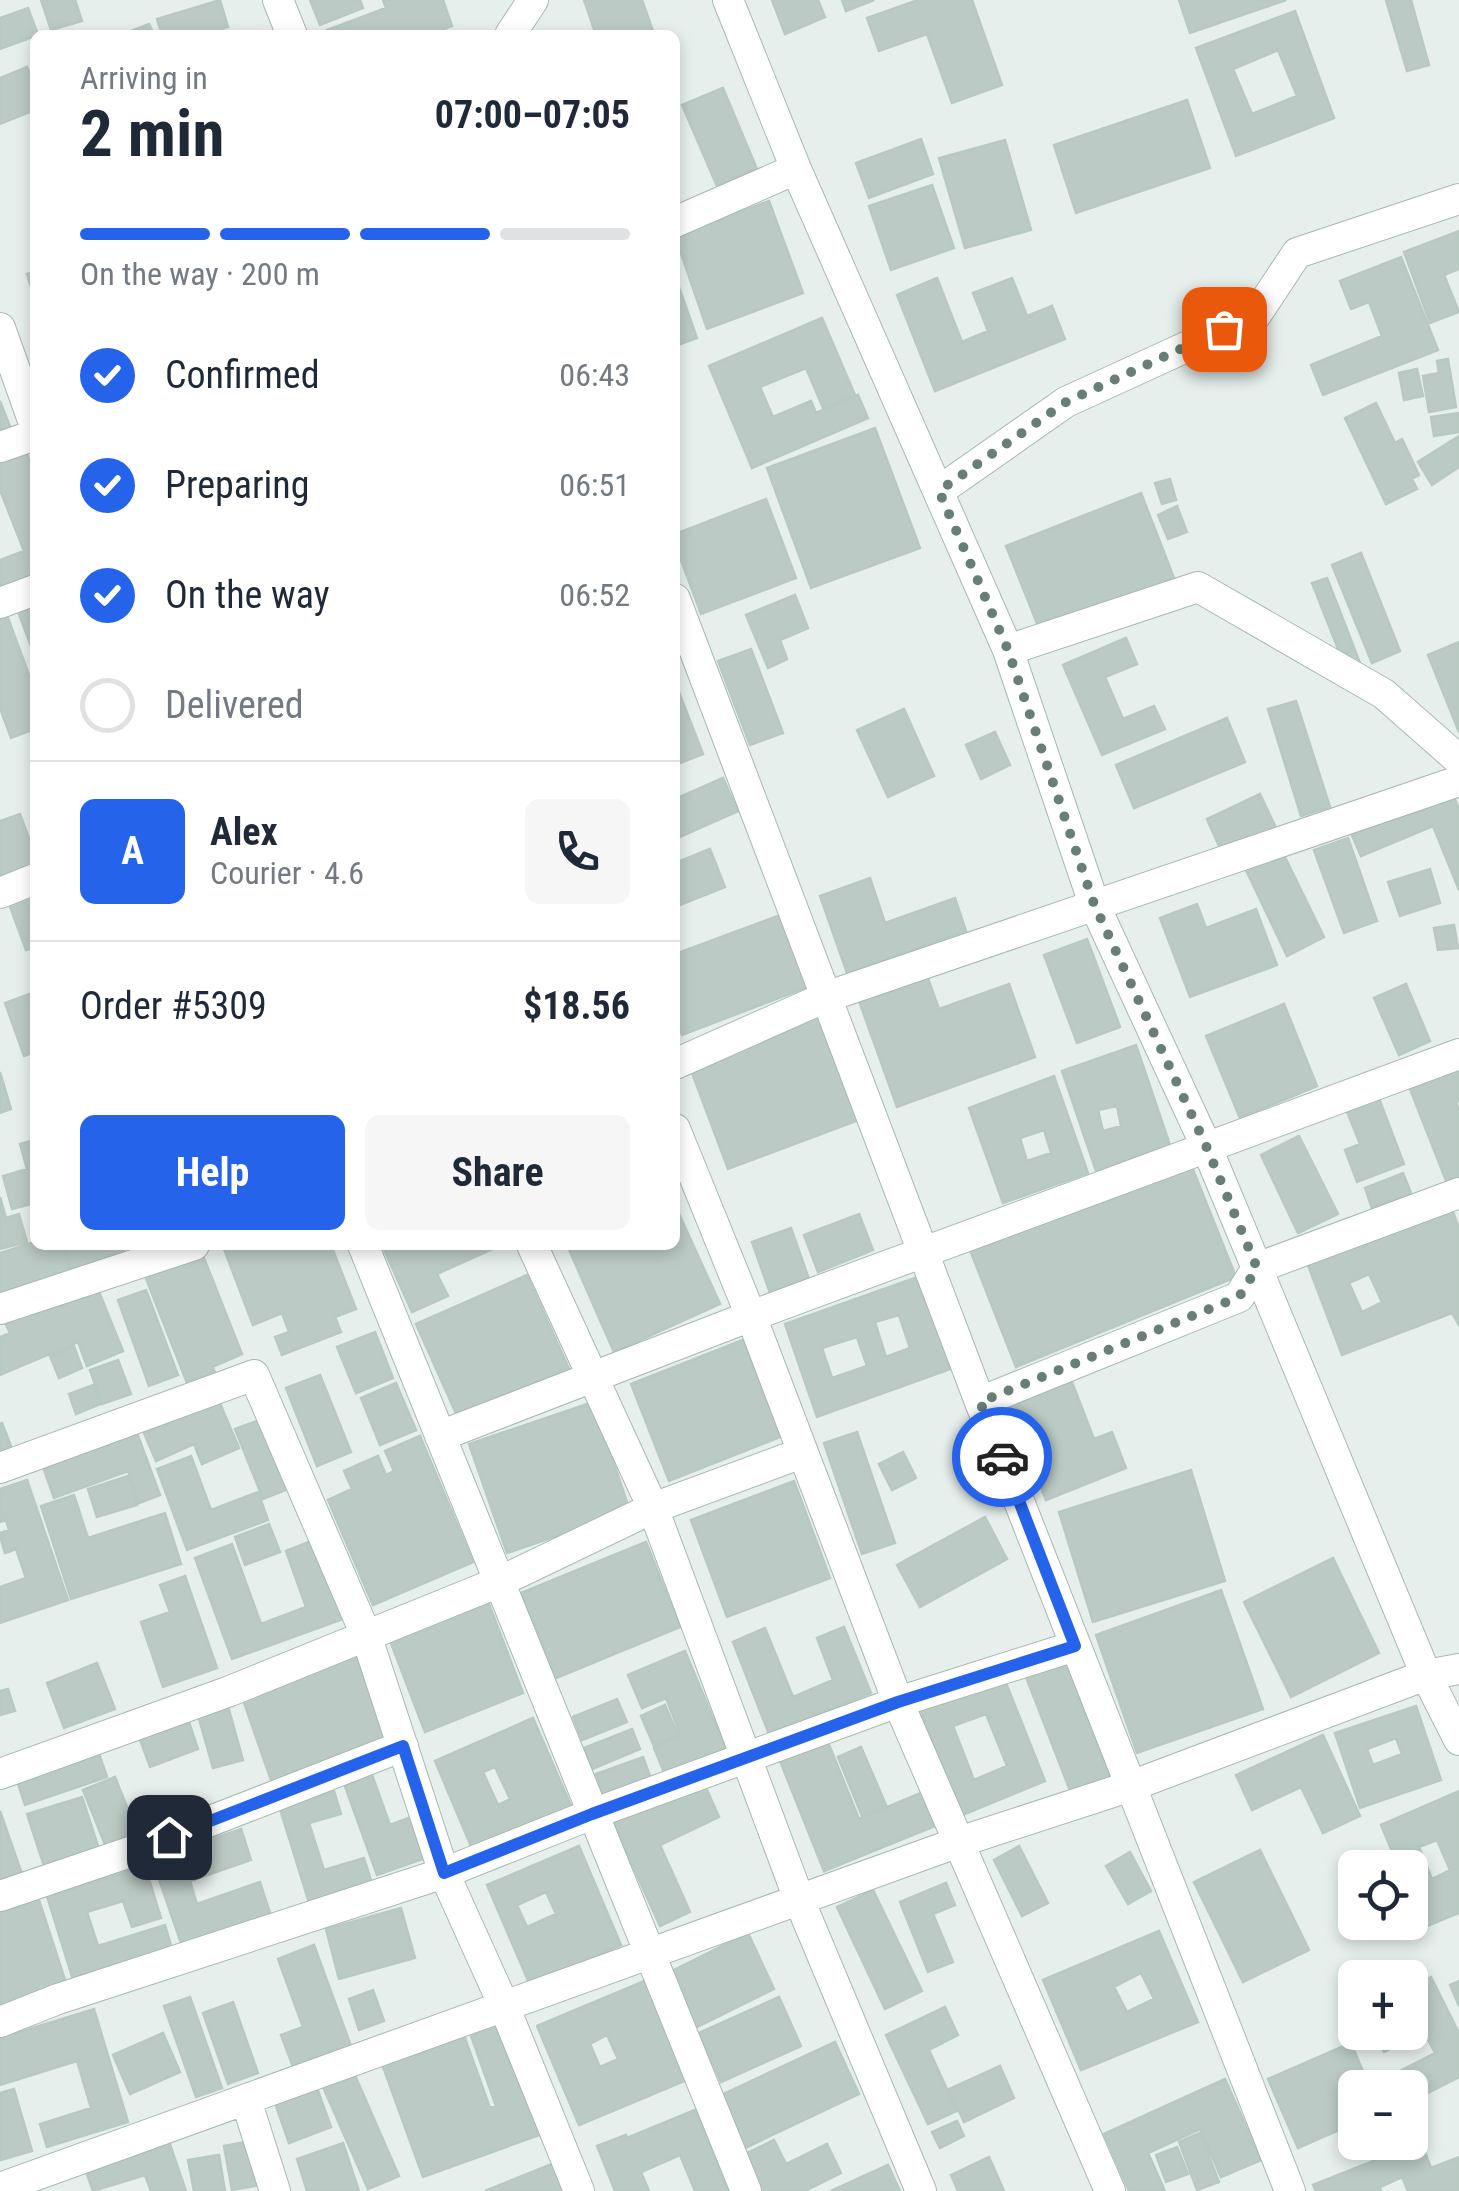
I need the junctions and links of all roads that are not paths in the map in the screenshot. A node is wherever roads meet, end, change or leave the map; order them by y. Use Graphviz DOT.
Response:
graph roads {
  1 [pos="278,0"];
  2 [pos="533,0"];
  3 [pos="728,0"];
  4 [pos="290,30"];
  5 [pos="513,30"];
  6 [pos="796,169"];
  7 [pos="1459,198"];
  8 [pos="680,220"];
  9 [pos="0,328"];
  10 [pos="30,412"];
  11 [pos="30,437"];
  12 [pos="0,447"];
  13 [pos="939,491"];
  14 [pos="30,592"];
  15 [pos="0,602"];
  16 [pos="1008,650"];
  17 [pos="684,651"];
  18 [pos="1459,760"];
  19 [pos="1459,781"];
  20 [pos="30,882"];
  21 [pos="0,893"];
  22 [pos="1094,904"];
  23 [pos="826,997"];
  24 [pos="1459,1054"];
  25 [pos="680,1062"];
  26 [pos="680,1141"];
  27 [pos="1207,1148"];
  28 [pos="1459,1192"];
  29 [pos="179,1250"];
  30 [pos="366,1250"];
  31 [pos="534,1250"];
  32 [pos="924,1252"];
  33 [pos="1257,1268"];
  34 [pos="0,1309"];
  35 [pos="751,1316"];
  36 [pos="592,1378"];
  37 [pos="980,1402"];
  38 [pos="440,1436"];
  39 [pos="802,1452"];
  40 [pos="0,1468"];
  41 [pos="654,1508"];
  42 [pos="499,1582"];
  43 [pos="366,1635"];
  44 [pos="1075,1646"];
  45 [pos="1459,1669"];
  46 [pos="1426,1675"];
  47 [pos="898,1702"];
  48 [pos="1459,1740"];
  49 [pos="403,1746"];
  50 [pos="746,1760"];
  51 [pos="0,1774"];
  52 [pos="1130,1786"];
  53 [pos="592,1814"];
  54 [pos="959,1842"];
  55 [pos="444,1873"];
  56 [pos="0,1896"];
  57 [pos="800,1902"];
  58 [pos="649,1954"];
  59 [pos="504,2006"];
  60 [pos="0,2022"];
  61 [pos="246,2100"];
  62 [pos="0,2188"];
  63 [pos="275,2191"];
  64 [pos="579,2191"];
  65 [pos="746,2191"];
  66 [pos="921,2191"];
  67 [pos="1110,2191"];
  68 [pos="1290,2191"];
  1 -- 4 [label="street"];
  2 -- 5 [label="street"];
  3 -- 6 [label="street"];
  6 -- 8 [label="street"];
  6 -- 13 [label="street"];
  7 -- 13 [label="street"];
  9 -- 10 [label="street"];
  11 -- 12 [label="street"];
  13 -- 16 [label="street"];
  14 -- 15 [label="street"];
  16 -- 18 [label="street"];
  16 -- 22 [label="street"];
  17 -- 23 [label="street"];
  19 -- 22 [label="street"];
  20 -- 21 [label="street"];
  22 -- 23 [label="street"];
  22 -- 27 [label="street"];
  23 -- 25 [label="street"];
  23 -- 32 [label="street"];
  24 -- 27 [label="street"];
  26 -- 35 [label="street"];
  27 -- 32 [label="street"];
  27 -- 33 [label="street"];
  28 -- 33 [label="street"];
  29 -- 34 [label="street"];
  30 -- 38 [label="street"];
  31 -- 36 [label="street"];
  32 -- 35 [label="street"];
  32 -- 37 [label="street"];
  33 -- 37 [label="street"];
  33 -- 46 [label="street"];
  35 -- 36 [label="street"];
  35 -- 39 [label="street"];
  36 -- 38 [label="street"];
  36 -- 41 [label="street"];
  37 -- 44 [label="street"];
  38 -- 42 [label="street"];
  39 -- 41 [label="street"];
  39 -- 47 [label="street"];
  40 -- 43 [label="street"];
  41 -- 42 [label="street"];
  41 -- 50 [label="street"];
  42 -- 43 [label="street"];
  42 -- 53 [label="street"];
  43 -- 49 [label="street"];
  43 -- 51 [label="street"];
  44 -- 47 [label="street"];
  44 -- 52 [label="street"];
  45 -- 46 [label="street"];
  46 -- 48 [label="street"];
  46 -- 52 [label="street"];
  47 -- 50 [label="street"];
  47 -- 54 [label="street"];
  49 -- 55 [label="street"];
  49 -- 56 [label="street"];
  50 -- 53 [label="street"];
  50 -- 57 [label="street"];
  52 -- 54 [label="street"];
  52 -- 68 [label="street"];
  53 -- 55 [label="street"];
  53 -- 58 [label="street"];
  54 -- 57 [label="street"];
  54 -- 67 [label="street"];
  55 -- 59 [label="street"];
  55 -- 60 [label="street"];
  57 -- 58 [label="street"];
  57 -- 66 [label="street"];
  58 -- 59 [label="street"];
  58 -- 65 [label="street"];
  59 -- 61 [label="street"];
  59 -- 64 [label="street"];
  61 -- 62 [label="street"];
  61 -- 63 [label="street"];
}
